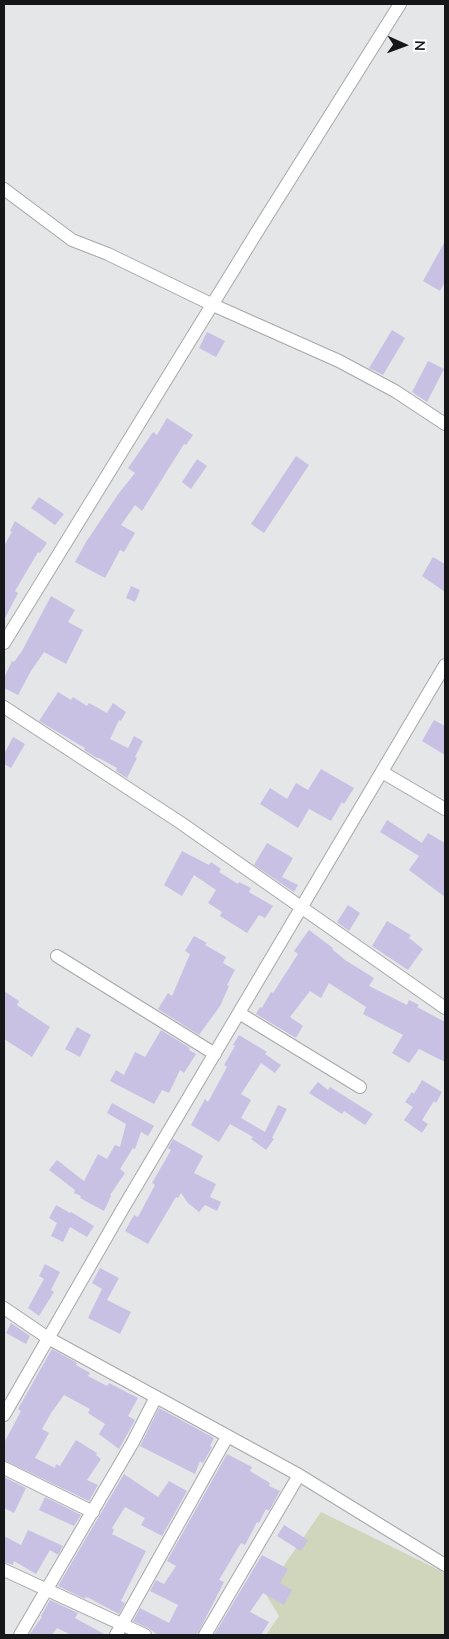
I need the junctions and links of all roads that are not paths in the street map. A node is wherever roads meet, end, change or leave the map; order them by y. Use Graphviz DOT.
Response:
graph roads {
  1 [pos="400,4"];
  2 [pos="4,189"];
  3 [pos="213,305"];
  4 [pos="445,424"];
  5 [pos="4,643"];
  6 [pos="445,665"];
  7 [pos="4,707"];
  8 [pos="382,772"];
  9 [pos="445,809"];
  10 [pos="302,908"];
  11 [pos="57,956"];
  12 [pos="445,1008"];
  13 [pos="239,1013"];
  14 [pos="215,1054"];
  15 [pos="360,1087"];
  16 [pos="4,1308"];
  17 [pos="48,1338"];
  18 [pos="156,1397"];
  19 [pos="4,1415"];
  20 [pos="227,1437"];
  21 [pos="4,1468"];
  22 [pos="299,1475"];
  23 [pos="93,1512"];
  24 [pos="445,1565"];
  25 [pos="4,1570"];
  26 [pos="46,1588"];
  27 [pos="119,1630"];
  28 [pos="20,1635"];
  29 [pos="145,1635"];
  30 [pos="205,1635"];
  1 -- 3 [label="street"];
  2 -- 3 [label="street"];
  3 -- 4 [label="street"];
  3 -- 5 [label="street"];
  6 -- 8 [label="street"];
  7 -- 10 [label="street"];
  8 -- 9 [label="street"];
  8 -- 10 [label="street"];
  10 -- 12 [label="street"];
  10 -- 13 [label="street"];
  11 -- 14 [label="street"];
  13 -- 14 [label="street"];
  13 -- 15 [label="street"];
  14 -- 17 [label="street"];
  16 -- 17 [label="street"];
  17 -- 18 [label="street"];
  17 -- 19 [label="street"];
  18 -- 20 [label="street"];
  18 -- 23 [label="street"];
  20 -- 22 [label="street"];
  20 -- 27 [label="street"];
  21 -- 23 [label="street"];
  22 -- 24 [label="street"];
  22 -- 30 [label="street"];
  23 -- 26 [label="street"];
  25 -- 26 [label="street"];
  26 -- 27 [label="street"];
  26 -- 28 [label="street"];
  27 -- 29 [label="street"];
}
